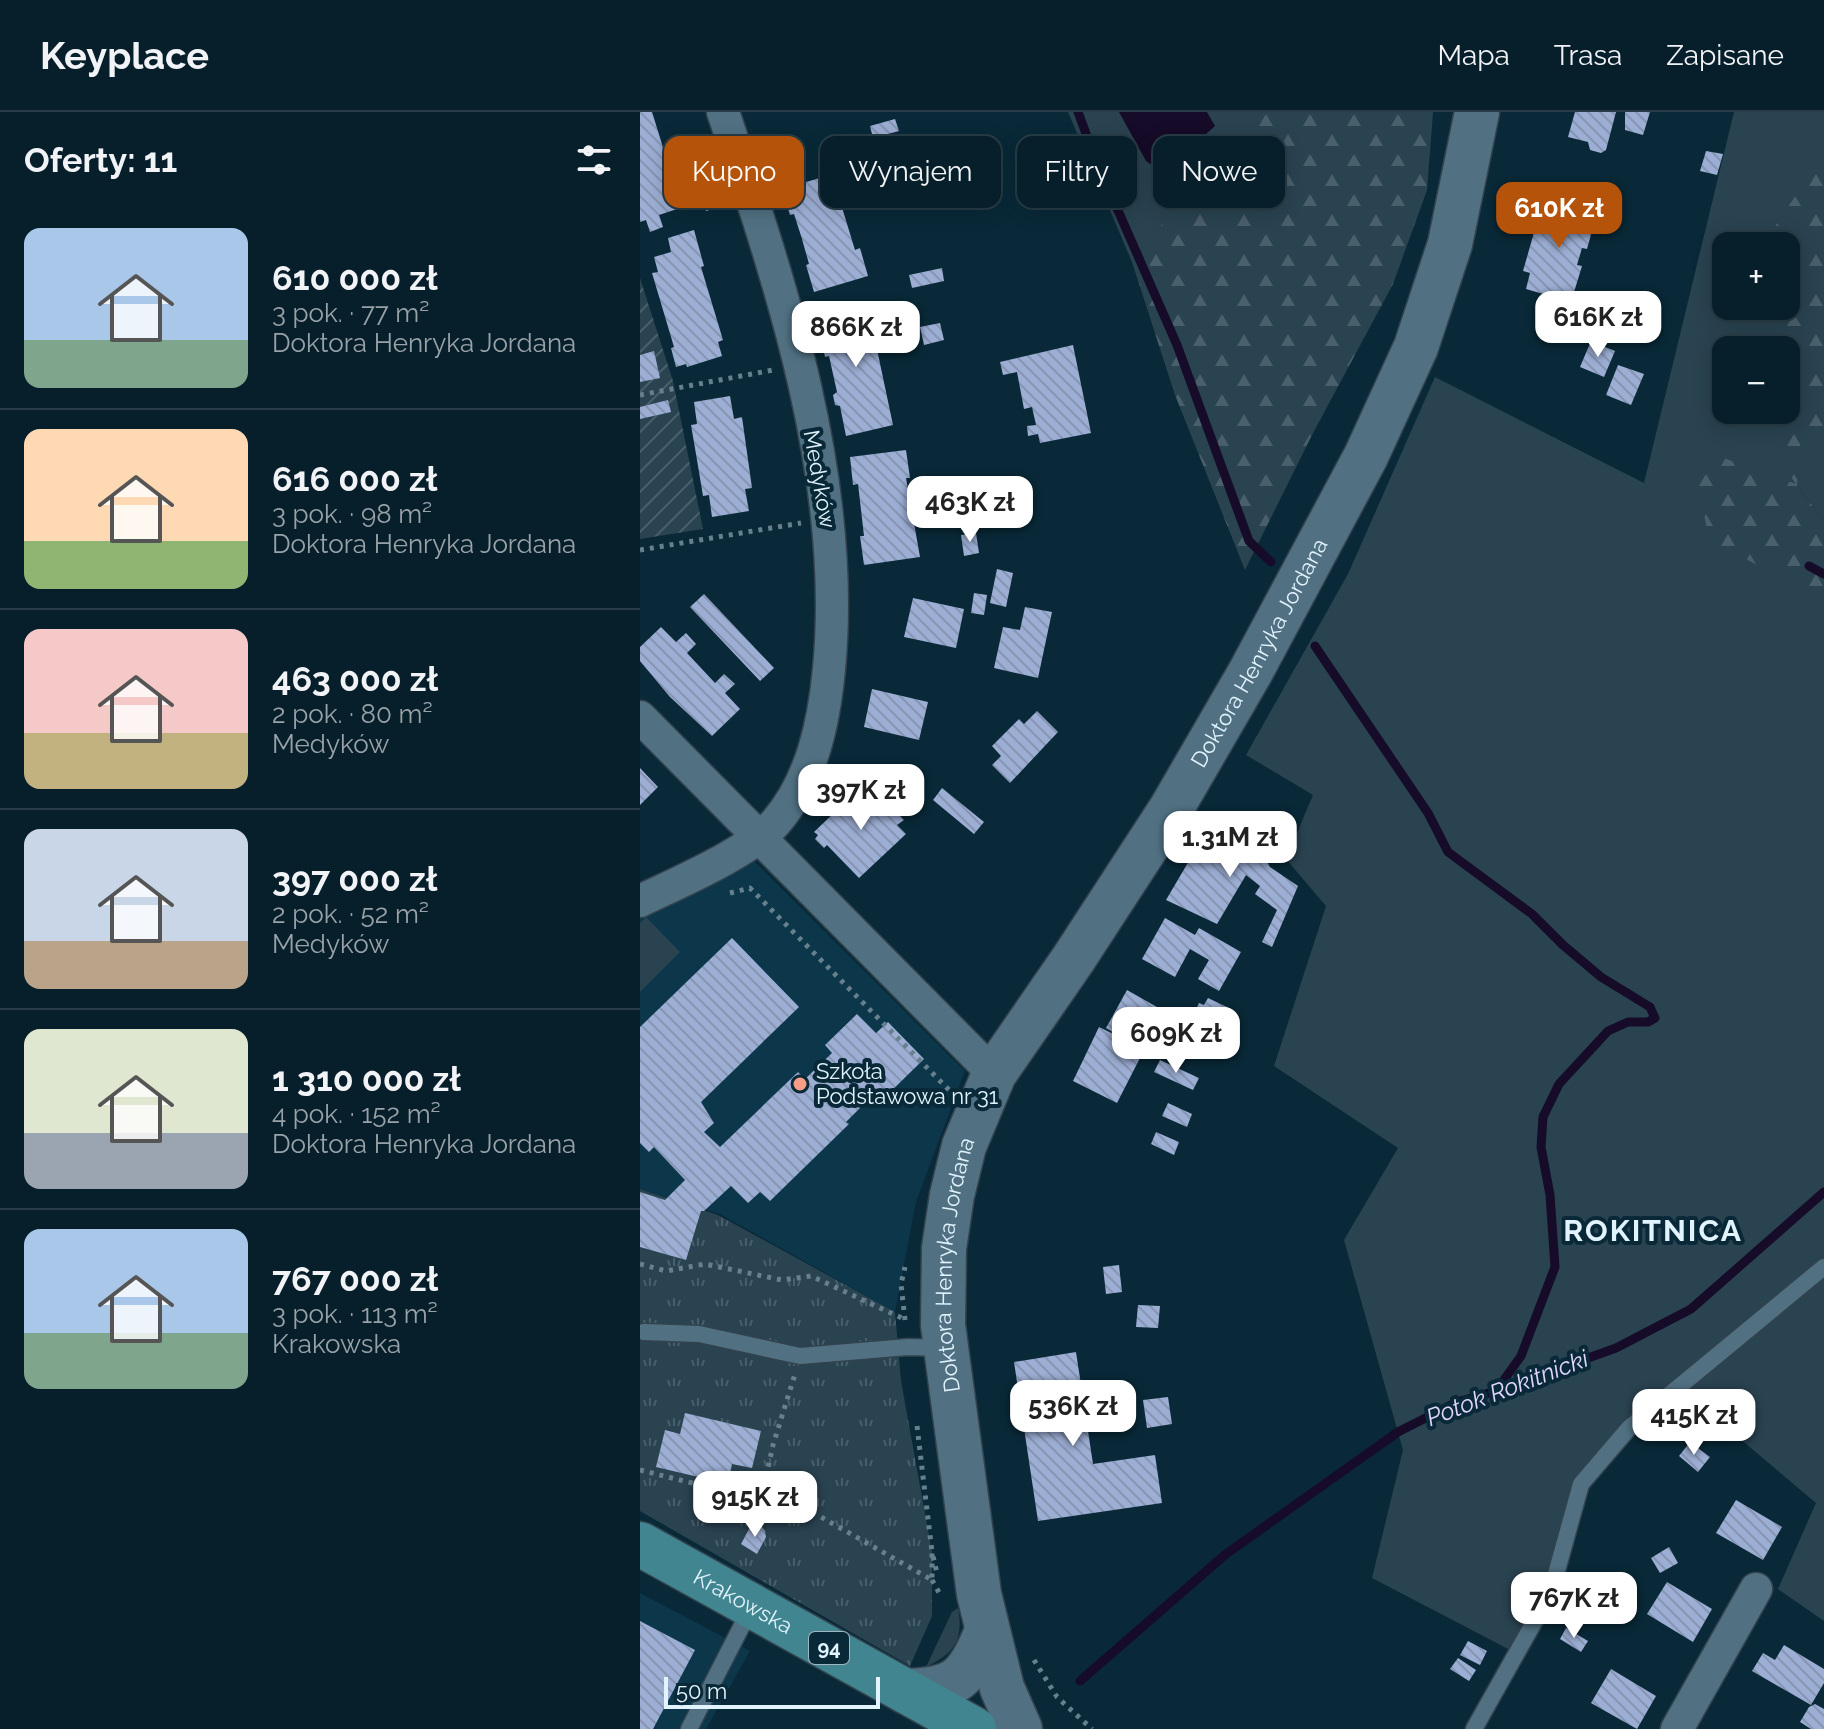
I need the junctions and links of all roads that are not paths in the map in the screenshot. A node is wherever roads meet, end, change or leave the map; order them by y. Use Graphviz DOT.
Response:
graph roads {
  1 [pos="723,112"];
  2 [pos="1477,112"];
  3 [pos="640,717"];
  4 [pos="758,838"];
  5 [pos="640,901"];
  6 [pos="994,1074"];
  7 [pos="1824,1267"];
  8 [pos="644,1332"];
  9 [pos="927,1348"];
  10 [pos="640,1544"];
  11 [pos="1756,1589"];
  12 [pos="753,1605"];
  13 [pos="987,1631"];
  14 [pos="905,1691"];
  15 [pos="689,1729"];
  16 [pos="974,1729"];
  17 [pos="1020,1729"];
  18 [pos="1474,1729"];
  19 [pos="1677,1729"];
  1 -- 4 [label="street, Medyków"];
  2 -- 6 [label="street, Doktora Henryka Jordana"];
  3 -- 4 [label="street"];
  4 -- 5 [label="street, Medyków"];
  4 -- 6 [label="street"];
  6 -- 9 [label="street, Doktora Henryka Jordana"];
  7 -- 18 [label="lane"];
  8 -- 9 [label="lane"];
  9 -- 13 [label="street, Doktora Henryka Jordana"];
  10 -- 12 [label="main road, Krakowska / 94"];
  11 -- 19 [label="street"];
  12 -- 14 [label="main road, Krakowska / 94"];
  12 -- 15 [label="lane"];
  13 -- 14 [label="street"];
  13 -- 17 [label="street, Doktora Henryka Jordana"];
  14 -- 16 [label="main road, Krakowska / 94"];
}
